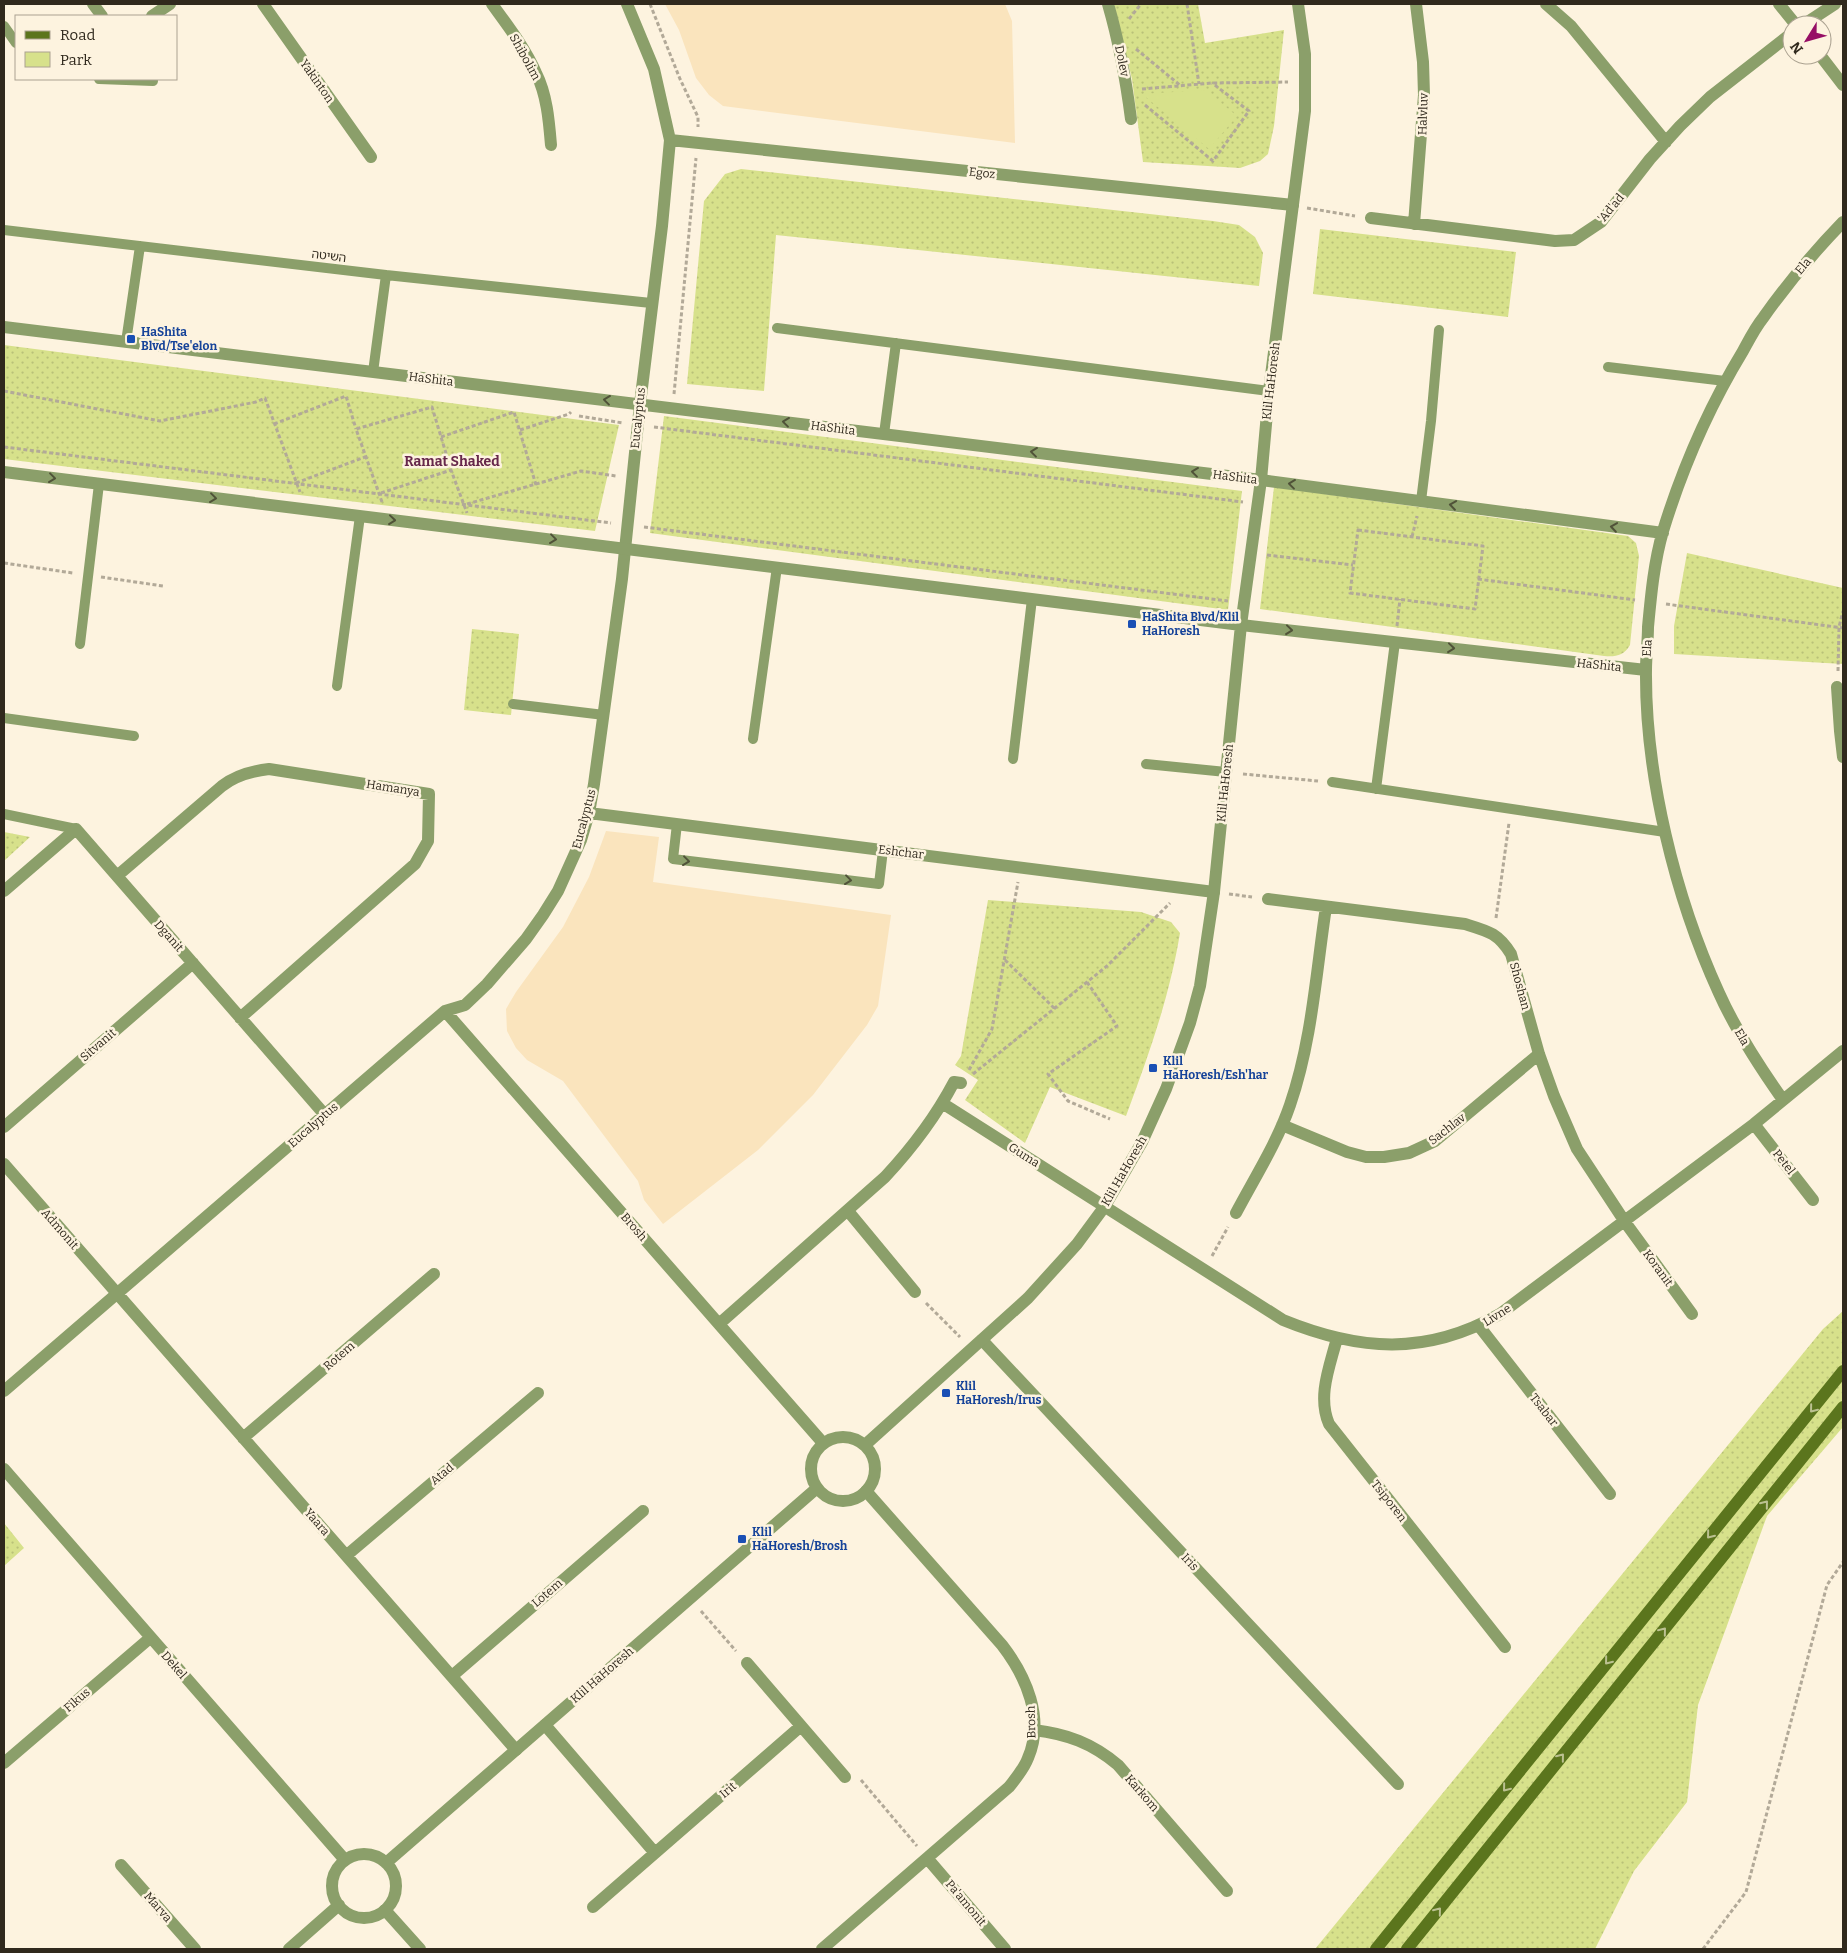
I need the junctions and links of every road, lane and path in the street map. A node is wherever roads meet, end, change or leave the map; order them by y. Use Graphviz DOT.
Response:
graph roads {
  1 [pos="93,4"];
  2 [pos="170,4"];
  3 [pos="263,4"];
  4 [pos="492,4"];
  5 [pos="628,4"];
  6 [pos="650,4"];
  7 [pos="1108,4"];
  8 [pos="1187,4"];
  9 [pos="1298,4"];
  10 [pos="1416,4"];
  11 [pos="1546,4"];
  12 [pos="1779,4"];
  13 [pos="1835,4"];
  14 [pos="101,15"];
  15 [pos="154,15"];
  16 [pos="1788,15"];
  17 [pos="1818,15"];
  18 [pos="4,26"];
  19 [pos="1117,34"];
  20 [pos="1782,41"];
  21 [pos="15,42"];
  22 [pos="1828,65"];
  23 [pos="126,80"];
  24 [pos="152,81"];
  25 [pos="1306,82"];
  26 [pos="1212,83"];
  27 [pos="1199,84"];
  28 [pos="1843,85"];
  29 [pos="1181,86"];
  30 [pos="1127,91"];
  31 [pos="698,117"];
  32 [pos="1130,119"];
  33 [pos="670,140"];
  34 [pos="1666,142"];
  35 [pos="551,145"];
  36 [pos="371,158"];
  37 [pos="1293,205"];
  38 [pos="693,206"];
  39 [pos="1371,218"];
  40 [pos="1843,222"];
  41 [pos="1414,224"];
  42 [pos="4,230"];
  43 [pos="140,246"];
  44 [pos="386,275"];
  45 [pos="651,303"];
  46 [pos="4,327"];
  47 [pos="777,328"];
  48 [pos="1439,330"];
  49 [pos="126,342"];
  50 [pos="896,343"];
  51 [pos="676,358"];
  52 [pos="1608,367"];
  53 [pos="373,372"];
  54 [pos="1726,381"];
  55 [pos="1269,391"];
  56 [pos="4,392"];
  57 [pos="574,396"];
  58 [pos="640,404"];
  59 [pos="274,424"];
  60 [pos="665,428"];
  61 [pos="356,429"];
  62 [pos="520,430"];
  63 [pos="884,434"];
  64 [pos="441,437"];
  65 [pos="4,447"];
  66 [pos="365,457"];
  67 [pos="451,470"];
  68 [pos="4,472"];
  69 [pos="632,478"];
  70 [pos="1261,480"];
  71 [pos="296,483"];
  72 [pos="99,484"];
  73 [pos="536,485"];
  74 [pos="378,494"];
  75 [pos="1421,501"];
  76 [pos="464,504"];
  77 [pos="1258,504"];
  78 [pos="308,509"];
  79 [pos="360,516"];
  80 [pos="389,519"];
  81 [pos="607,522"];
  82 [pos="656,528"];
  83 [pos="471,529"];
  84 [pos="1663,533"];
  85 [pos="625,548"];
  86 [pos="1251,553"];
  87 [pos="1353,565"];
  88 [pos="777,567"];
  89 [pos="1478,579"];
  90 [pos="1032,599"];
  91 [pos="1400,599"];
  92 [pos="1650,602"];
  93 [pos="1244,603"];
  94 [pos="1843,611"];
  95 [pos="1241,625"];
  96 [pos="1841,628"];
  97 [pos="1395,642"];
  98 [pos="80,644"];
  99 [pos="1646,670"];
  100 [pos="337,686"];
  101 [pos="1837,687"];
  102 [pos="513,704"];
  103 [pos="604,715"];
  104 [pos="4,718"];
  105 [pos="134,736"];
  106 [pos="753,739"];
  107 [pos="1843,757"];
  108 [pos="1013,759"];
  109 [pos="1146,764"];
  110 [pos="1226,772"];
  111 [pos="1332,782"];
  112 [pos="1376,789"];
  113 [pos="1511,809"];
  114 [pos="589,813"];
  115 [pos="4,814"];
  116 [pos="677,824"];
  117 [pos="76,828"];
  118 [pos="1665,832"];
  119 [pos="883,850"];
  120 [pos="1021,868"];
  121 [pos="118,876"];
  122 [pos="1185,888"];
  123 [pos="4,891"];
  124 [pos="1214,892"];
  125 [pos="1268,899"];
  126 [pos="1326,907"];
  127 [pos="1494,934"];
  128 [pos="1004,960"];
  129 [pos="193,964"];
  130 [pos="1087,982"];
  131 [pos="1054,1008"];
  132 [pos="445,1012"];
  133 [pos="240,1018"];
  134 [pos="1843,1051"];
  135 [pos="1539,1054"];
  136 [pos="961,1083"];
  137 [pos="1783,1100"];
  138 [pos="942,1103"];
  139 [pos="325,1115"];
  140 [pos="1110,1119"];
  141 [pos="1754,1124"];
  142 [pos="1282,1125"];
  143 [pos="4,1127"];
  144 [pos="4,1164"];
  145 [pos="1813,1200"];
  146 [pos="1105,1206"];
  147 [pos="848,1211"];
  148 [pos="1236,1213"];
  149 [pos="1625,1222"];
  150 [pos="1204,1269"];
  151 [pos="434,1274"];
  152 [pos="914,1292"];
  153 [pos="117,1294"];
  154 [pos="1692,1314"];
  155 [pos="719,1324"];
  156 [pos="1479,1326"];
  157 [pos="1337,1338"];
  158 [pos="982,1340"];
  159 [pos="972,1349"];
  160 [pos="1843,1371"];
  161 [pos="4,1391"];
  162 [pos="538,1393"];
  163 [pos="1843,1407"];
  164 [pos="243,1438"];
  165 [pos="823,1443"];
  166 [pos="865,1445"];
  167 [pos="4,1470"];
  168 [pos="817,1488"];
  169 [pos="866,1491"];
  170 [pos="1610,1494"];
  171 [pos="643,1510"];
  172 [pos="346,1556"];
  173 [pos="1843,1562"];
  174 [pos="690,1599"];
  175 [pos="150,1638"];
  176 [pos="1505,1647"];
  177 [pos="746,1663"];
  178 [pos="452,1676"];
  179 [pos="545,1725"];
  180 [pos="801,1726"];
  181 [pos="1034,1730"];
  182 [pos="516,1750"];
  183 [pos="4,1763"];
  184 [pos="845,1776"];
  185 [pos="1398,1784"];
  186 [pos="655,1853"];
  187 [pos="927,1858"];
  188 [pos="345,1860"];
  189 [pos="386,1863"];
  190 [pos="121,1865"];
  191 [pos="1227,1891"];
  192 [pos="339,1905"];
  193 [pos="593,1907"];
  194 [pos="385,1910"];
  195 [pos="195,1949"];
  196 [pos="289,1949"];
  197 [pos="420,1949"];
  198 [pos="822,1949"];
  199 [pos="1005,1949"];
  200 [pos="1376,1949"];
  201 [pos="1407,1949"];
  202 [pos="1703,1949"];
  1 -- 14 [label="street"];
  2 -- 15 [label="street"];
  3 -- 36 [label="street, Yakinton"];
  4 -- 35 [label="street, Shibolim"];
  5 -- 33 [label="street, Eucalyptus"];
  6 -- 31 [label="path"];
  7 -- 19 [label="street, Dolev"];
  8 -- 27 [label="path"];
  9 -- 25 [label="street, Klil HaHoresh"];
  10 -- 41 [label="street, Halvluv"];
  11 -- 34 [label="street"];
  12 -- 16 [label="street"];
  13 -- 17 [label="street"];
  18 -- 21 [label="lane"];
  19 -- 29 [label="path"];
  19 -- 30 [label="street, Dolev"];
  20 -- 34 [label="street, 'Ad'ad"];
  22 -- 28 [label="street"];
  23 -- 24 [label="lane"];
  25 -- 26 [label="path"];
  25 -- 37 [label="street, Klil HaHoresh"];
  26 -- 27 [label="path"];
  26 -- 30 [label="path"];
  27 -- 29 [label="path"];
  29 -- 30 [label="path"];
  30 -- 32 [label="street, Dolev"];
  33 -- 37 [label="street, Egoz"];
  33 -- 45 [label="street, Eucalyptus"];
  34 -- 41 [label="street, 'Ad'ad"];
  37 -- 39 [label="path"];
  37 -- 55 [label="street, Klil HaHoresh"];
  38 -- 51 [label="path"];
  39 -- 41 [label="street, 'Ad'ad"];
  40 -- 54 [label="street, Ela"];
  42 -- 43 [label="lane, השיטה"];
  43 -- 44 [label="lane, השיטה"];
  43 -- 49 [label="lane"];
  44 -- 45 [label="lane, השיטה"];
  44 -- 53 [label="lane"];
  45 -- 58 [label="street, Eucalyptus"];
  46 -- 49 [label="street, HaShita"];
  47 -- 50 [label="lane"];
  48 -- 75 [label="lane"];
  49 -- 53 [label="street, HaShita"];
  50 -- 55 [label="lane"];
  50 -- 63 [label="lane"];
  52 -- 54 [label="lane"];
  53 -- 57 [label="street, HaShita"];
  54 -- 84 [label="street, Ela"];
  55 -- 70 [label="street, Klil HaHoresh"];
  56 -- 59 [label="path"];
  58 -- 57 [label="street, HaShita, one-way"];
  57 -- 62 [label="path"];
  63 -- 58 [label="street, HaShita, one-way"];
  58 -- 69 [label="street, Eucalyptus"];
  59 -- 61 [label="path"];
  59 -- 71 [label="path"];
  60 -- 77 [label="path"];
  61 -- 64 [label="path"];
  61 -- 66 [label="path"];
  62 -- 64 [label="path"];
  62 -- 73 [label="path"];
  70 -- 63 [label="street, HaShita, one-way"];
  64 -- 67 [label="path"];
  65 -- 71 [label="path"];
  66 -- 71 [label="path"];
  66 -- 74 [label="path"];
  67 -- 74 [label="path"];
  67 -- 76 [label="path"];
  68 -- 72 [label="street, HaShita, one-way"];
  69 -- 73 [label="path"];
  69 -- 85 [label="street, Eucalyptus"];
  75 -- 70 [label="street, HaShita, one-way"];
  70 -- 77 [label="street, Klil HaHoresh"];
  71 -- 74 [label="path"];
  71 -- 78 [label="path"];
  72 -- 78 [label="street, HaShita, one-way"];
  72 -- 98 [label="lane"];
  73 -- 76 [label="path"];
  74 -- 76 [label="path"];
  74 -- 80 [label="path"];
  84 -- 75 [label="street, HaShita, one-way"];
  76 -- 81 [label="path"];
  76 -- 83 [label="path"];
  77 -- 86 [label="street, Klil HaHoresh"];
  78 -- 79 [label="street, HaShita"];
  79 -- 80 [label="street, HaShita"];
  79 -- 100 [label="lane"];
  80 -- 83 [label="street, HaShita, one-way"];
  82 -- 93 [label="path"];
  83 -- 85 [label="street, HaShita, one-way"];
  84 -- 92 [label="street, Ela"];
  85 -- 88 [label="street, HaShita"];
  85 -- 103 [label="street, Eucalyptus"];
  86 -- 87 [label="path"];
  86 -- 93 [label="street, Klil HaHoresh"];
  87 -- 89 [label="path"];
  87 -- 91 [label="path"];
  88 -- 90 [label="street, HaShita"];
  88 -- 106 [label="lane"];
  89 -- 91 [label="path"];
  89 -- 92 [label="path"];
  90 -- 95 [label="street, HaShita"];
  90 -- 108 [label="lane"];
  91 -- 97 [label="path"];
  92 -- 96 [label="path"];
  92 -- 99 [label="street, Ela"];
  93 -- 95 [label="street, Klil HaHoresh"];
  94 -- 96 [label="path"];
  95 -- 97 [label="street, HaShita, one-way"];
  95 -- 110 [label="street, Klil HaHoresh"];
  96 -- 101 [label="path"];
  97 -- 99 [label="street, HaShita, one-way"];
  97 -- 112 [label="lane"];
  99 -- 118 [label="street, Ela"];
  101 -- 107 [label="street"];
  102 -- 103 [label="lane"];
  103 -- 114 [label="street, Eucalyptus"];
  104 -- 105 [label="lane"];
  109 -- 110 [label="lane"];
  110 -- 111 [label="path"];
  110 -- 124 [label="street, Klil HaHoresh"];
  111 -- 112 [label="lane"];
  112 -- 113 [label="lane"];
  113 -- 118 [label="lane"];
  113 -- 127 [label="path"];
  114 -- 116 [label="street, Eshchar"];
  114 -- 132 [label="street, Eucalyptus"];
  115 -- 117 [label="lane"];
  116 -- 119 [label="street, Eshchar"];
  116 -- 119 [label="lane, one-way"];
  117 -- 121 [label="street, Dganit"];
  117 -- 123 [label="street"];
  118 -- 137 [label="street, Ela"];
  119 -- 120 [label="street, Eshchar"];
  120 -- 122 [label="street, Eshchar"];
  120 -- 128 [label="path"];
  121 -- 129 [label="street, Dganit"];
  121 -- 133 [label="street, Hamanya"];
  122 -- 124 [label="street, Eshchar"];
  122 -- 130 [label="path"];
  124 -- 125 [label="path"];
  124 -- 146 [label="street, Klil HaHoresh"];
  125 -- 126 [label="street"];
  126 -- 127 [label="street"];
  126 -- 142 [label="street"];
  127 -- 135 [label="street, Shoshan"];
  128 -- 131 [label="path"];
  128 -- 136 [label="path"];
  129 -- 133 [label="street, Dganit"];
  129 -- 143 [label="street, Sitvanit"];
  130 -- 131 [label="path"];
  130 -- 140 [label="path"];
  131 -- 136 [label="path"];
  132 -- 139 [label="street, Eucalyptus"];
  132 -- 155 [label="street, Brosh"];
  133 -- 139 [label="street, Dganit"];
  134 -- 137 [label="street, Livne"];
  135 -- 142 [label="street, Sachlav"];
  135 -- 149 [label="street, Shoshan"];
  136 -- 138 [label="street"];
  137 -- 141 [label="street, Livne"];
  138 -- 146 [label="street, Guma"];
  138 -- 147 [label="street"];
  139 -- 153 [label="street, Eucalyptus"];
  141 -- 145 [label="street, Petel"];
  141 -- 149 [label="street, Livne"];
  142 -- 148 [label="street"];
  144 -- 153 [label="street, Admonit"];
  146 -- 150 [label="street, Livne"];
  146 -- 158 [label="street, Klil HaHoresh"];
  147 -- 152 [label="street"];
  147 -- 155 [label="street"];
  148 -- 150 [label="path"];
  149 -- 154 [label="street, Koranit"];
  149 -- 156 [label="street, Livne"];
  150 -- 157 [label="street, Livne"];
  151 -- 164 [label="street, Rotem"];
  152 -- 159 [label="path"];
  153 -- 161 [label="street, Eucalyptus"];
  153 -- 164 [label="street, Yaara"];
  155 -- 165 [label="street, Brosh"];
  156 -- 157 [label="street, Livne"];
  156 -- 170 [label="street, Tsabar"];
  157 -- 176 [label="street, Tsiporen"];
  158 -- 159 [label="street, Klil HaHoresh"];
  158 -- 185 [label="street, Iris"];
  159 -- 166 [label="street, Klil HaHoresh"];
  160 -- 200 [label="main road, one-way"];
  162 -- 172 [label="street, Atad"];
  201 -- 163 [label="main road, one-way"];
  164 -- 172 [label="street, Yaara"];
  165 -- 166 [label="street"];
  165 -- 168 [label="street"];
  166 -- 169 [label="street"];
  167 -- 175 [label="street, Dekel"];
  168 -- 169 [label="street"];
  168 -- 174 [label="street, Klil HaHoresh"];
  169 -- 181 [label="street, Brosh"];
  171 -- 178 [label="street, Lotem"];
  172 -- 178 [label="street, Yaara"];
  173 -- 202 [label="path"];
  174 -- 177 [label="path"];
  174 -- 179 [label="street, Klil HaHoresh"];
  175 -- 183 [label="street, Fikus"];
  175 -- 188 [label="street, Dekel"];
  177 -- 180 [label="street"];
  178 -- 182 [label="street, Yaara"];
  179 -- 182 [label="street, Klil HaHoresh"];
  179 -- 186 [label="street"];
  180 -- 184 [label="street"];
  180 -- 186 [label="street, Irit"];
  181 -- 187 [label="street, Brosh"];
  181 -- 191 [label="street, Karkom"];
  182 -- 189 [label="street, Klil HaHoresh"];
  184 -- 187 [label="path"];
  186 -- 193 [label="street, Irit"];
  187 -- 198 [label="street, Brosh"];
  187 -- 199 [label="street, Pa'amonit"];
  188 -- 189 [label="street"];
  188 -- 192 [label="street"];
  189 -- 194 [label="street"];
  190 -- 195 [label="street, Marva"];
  192 -- 194 [label="street"];
  192 -- 196 [label="street"];
  194 -- 197 [label="street"];
}
